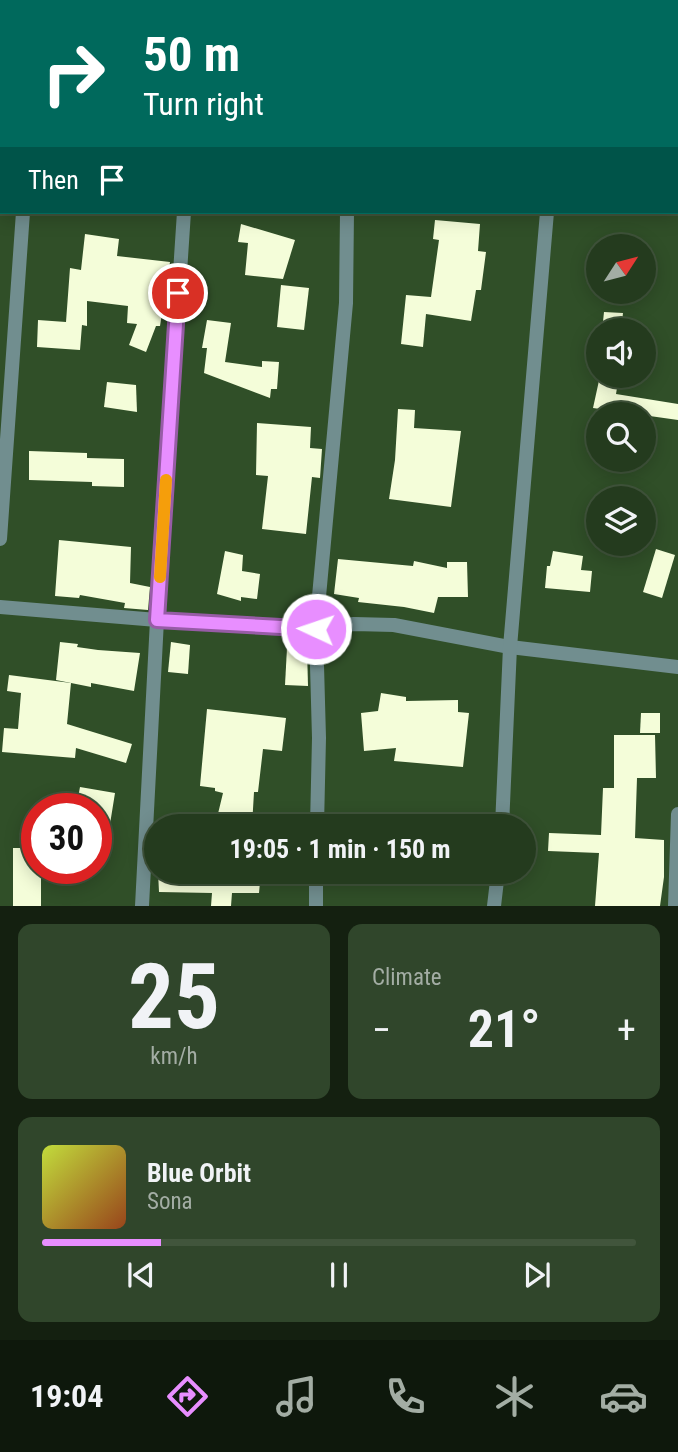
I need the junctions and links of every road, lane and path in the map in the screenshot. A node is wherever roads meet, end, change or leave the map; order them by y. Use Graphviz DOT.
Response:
graph roads {
  1 [pos="23,214"];
  2 [pos="184,214"];
  3 [pos="347,214"];
  4 [pos="547,214"];
  5 [pos="0,539"];
  6 [pos="0,607"];
  7 [pos="157,620"];
  8 [pos="316,629"];
  9 [pos="510,646"];
  10 [pos="678,667"];
  11 [pos="317,814"];
  12 [pos="503,814"];
  13 [pos="678,814"];
  14 [pos="316,884"];
  15 [pos="497,884"];
  16 [pos="142,906"];
  17 [pos="316,906"];
  18 [pos="494,906"];
  19 [pos="675,906"];
  1 -- 5 [label="street"];
  2 -- 7 [label="street"];
  3 -- 8 [label="street"];
  4 -- 9 [label="street"];
  6 -- 7 [label="street"];
  7 -- 8 [label="street"];
  7 -- 16 [label="street"];
  8 -- 9 [label="street"];
  8 -- 11 [label="street"];
  9 -- 10 [label="street"];
  9 -- 12 [label="street"];
  13 -- 19 [label="street"];
  14 -- 17 [label="street"];
  15 -- 18 [label="street"];
}
